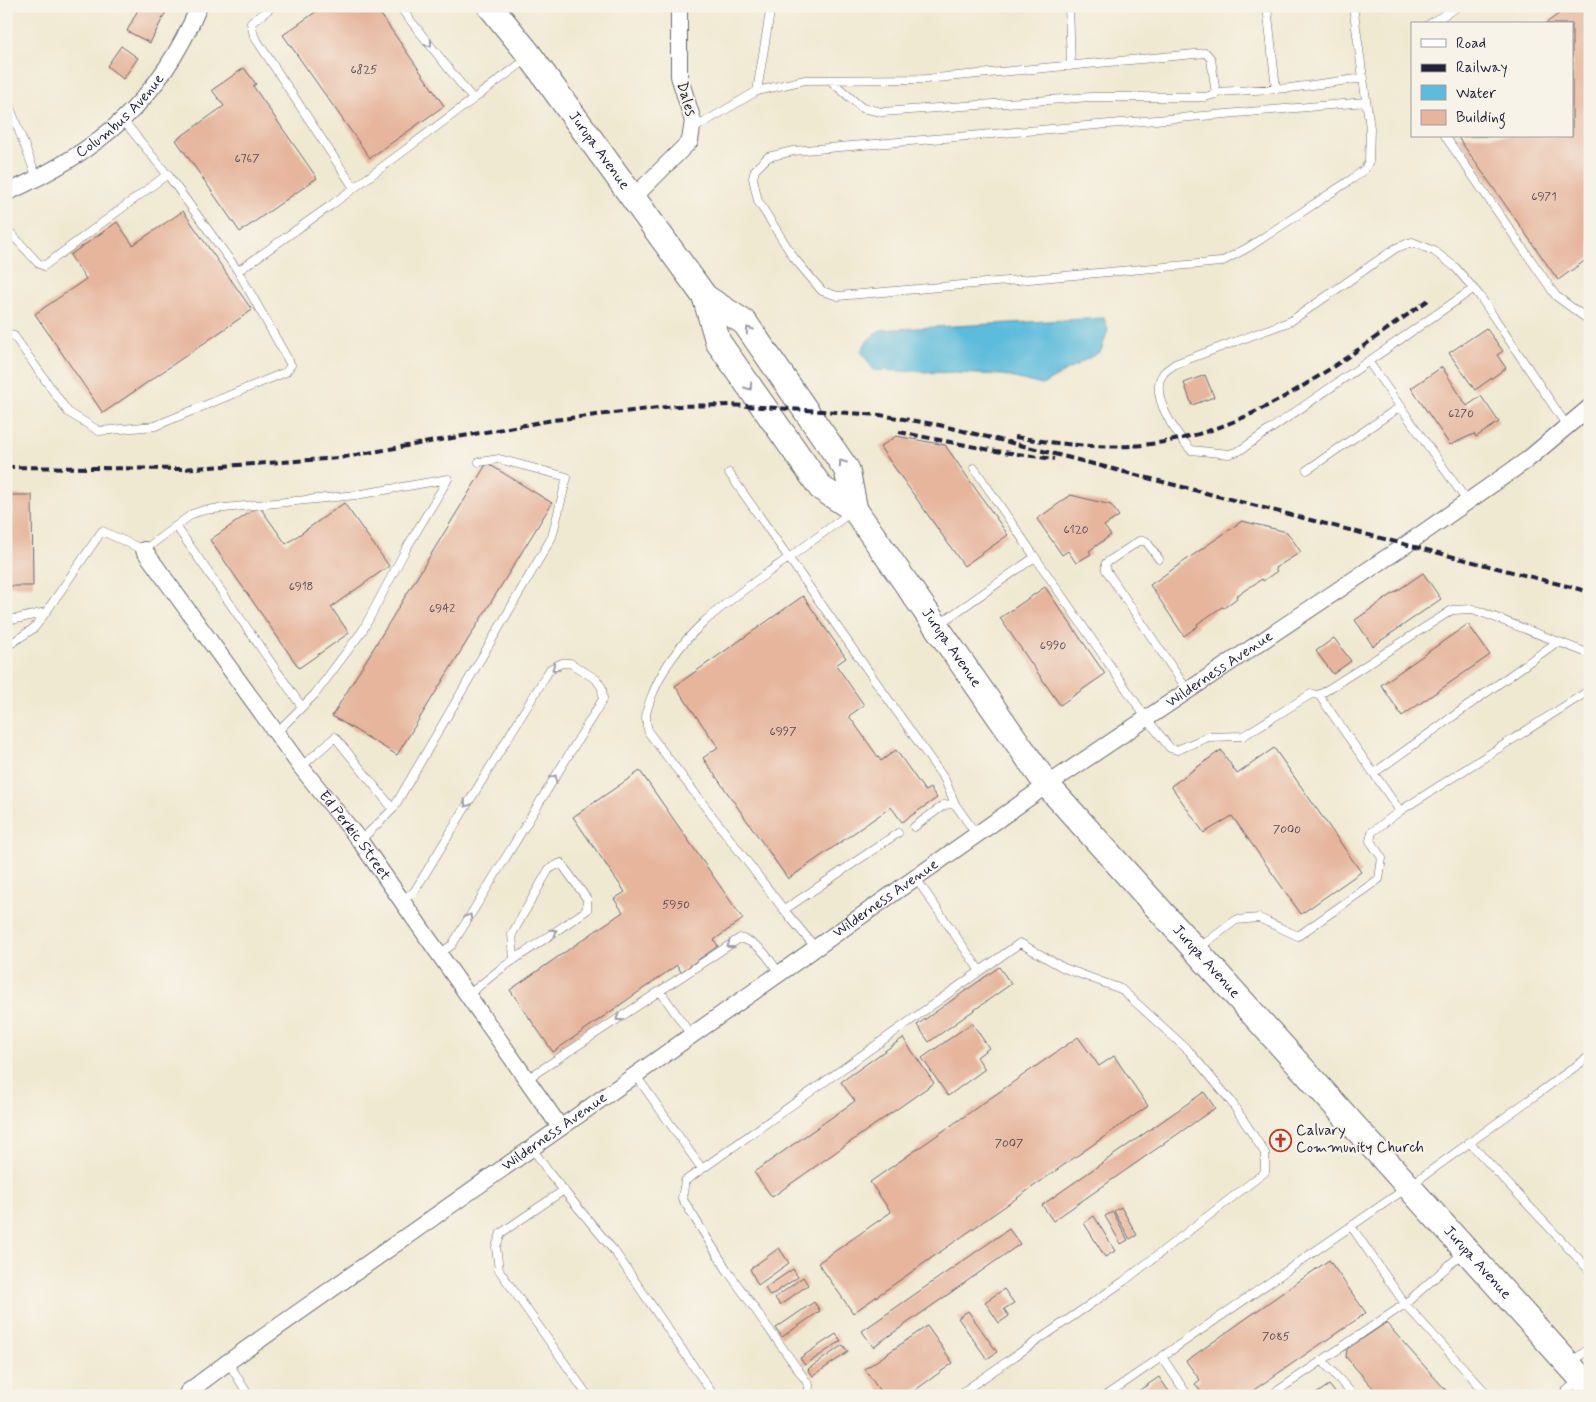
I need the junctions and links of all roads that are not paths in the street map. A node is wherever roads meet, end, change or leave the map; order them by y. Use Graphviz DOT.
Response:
graph roads {
  1 [pos="199,6"];
  2 [pos="273,6"];
  3 [pos="399,6"];
  4 [pos="490,6"];
  5 [pos="680,6"];
  6 [pos="770,6"];
  7 [pos="1069,6"];
  8 [pos="1267,6"];
  9 [pos="1353,6"];
  10 [pos="1459,6"];
  11 [pos="1432,22"];
  12 [pos="530,56"];
  13 [pos="1071,66"];
  14 [pos="1364,78"];
  15 [pos="830,80"];
  16 [pos="1276,89"];
  17 [pos="757,91"];
  18 [pos="1216,92"];
  19 [pos="6,97"];
  20 [pos="472,98"];
  21 [pos="1366,102"];
  22 [pos="123,120"];
  23 [pos="692,130"];
  24 [pos="1445,138"];
  25 [pos="168,174"];
  26 [pos="37,178"];
  27 [pos="354,188"];
  28 [pos="6,192"];
  29 [pos="633,198"];
  30 [pos="6,228"];
  31 [pos="238,271"];
  32 [pos="1473,289"];
  33 [pos="705,298"];
  34 [pos="1590,321"];
  35 [pos="6,332"];
  36 [pos="1368,361"];
  37 [pos="1401,406"];
  38 [pos="1590,407"];
  39 [pos="1567,426"];
  40 [pos="479,462"];
  41 [pos="974,468"];
  42 [pos="1307,470"];
  43 [pos="729,472"];
  44 [pos="1467,501"];
  45 [pos="855,510"];
  46 [pos="176,526"];
  47 [pos="144,550"];
  48 [pos="790,557"];
  49 [pos="1035,557"];
  50 [pos="1159,559"];
  51 [pos="46,612"];
  52 [pos="6,618"];
  53 [pos="936,626"];
  54 [pos="1557,642"];
  55 [pos="6,648"];
  56 [pos="1590,654"];
  57 [pos="1590,690"];
  58 [pos="1188,691"];
  59 [pos="1319,695"];
  60 [pos="302,707"];
  61 [pos="1146,719"];
  62 [pos="276,733"];
  63 [pos="301,767"];
  64 [pos="1374,773"];
  65 [pos="1047,785"];
  66 [pos="955,804"];
  67 [pos="393,809"];
  68 [pos="1400,811"];
  69 [pos="914,827"];
  70 [pos="898,833"];
  71 [pos="976,834"];
  72 [pos="360,841"];
  73 [pos="915,877"];
  74 [pos="401,900"];
  75 [pos="784,910"];
  76 [pos="816,947"];
  77 [pos="1195,951"];
  78 [pos="439,954"];
  79 [pos="514,960"];
  80 [pos="980,971"];
  81 [pos="779,973"];
  82 [pos="660,991"];
  83 [pos="468,995"];
  84 [pos="691,1035"];
  85 [pos="1590,1056"];
  86 [pos="635,1074"];
  87 [pos="526,1079"];
  88 [pos="560,1127"];
  89 [pos="1469,1142"];
  90 [pos="532,1148"];
  91 [pos="702,1169"];
  92 [pos="1408,1187"];
  93 [pos="564,1190"];
  94 [pos="1351,1226"];
  95 [pos="1466,1250"];
  96 [pos="1590,1271"];
  97 [pos="1405,1304"];
  98 [pos="1590,1348"];
  99 [pos="1162,1356"];
  100 [pos="1322,1360"];
  101 [pos="228,1362"];
  102 [pos="1580,1377"];
  103 [pos="249,1395"];
  104 [pos="186,1396"];
  105 [pos="588,1396"];
  106 [pos="714,1396"];
  107 [pos="808,1396"];
  108 [pos="957,1396"];
  109 [pos="1105,1396"];
  110 [pos="1188,1396"];
  111 [pos="1270,1396"];
  112 [pos="1354,1396"];
  113 [pos="1489,1396"];
  114 [pos="1560,1396"];
  1 -- 22 [label="street, Columbus Avenue"];
  2 -- 27 [label="lane"];
  3 -- 20 [label="lane, one-way"];
  4 -- 12 [label="main road, Jurupa Avenue"];
  5 -- 23 [label="street, Dales"];
  6 -- 17 [label="lane"];
  7 -- 13 [label="lane"];
  8 -- 16 [label="lane"];
  9 -- 14 [label="lane"];
  10 -- 11 [label="lane"];
  12 -- 20 [label="lane"];
  12 -- 29 [label="main road, Jurupa Avenue"];
  13 -- 15 [label="lane"];
  13 -- 18 [label="lane"];
  14 -- 16 [label="lane"];
  14 -- 21 [label="lane"];
  15 -- 17 [label="lane"];
  15 -- 18 [label="lane"];
  16 -- 18 [label="lane"];
  17 -- 23 [label="lane"];
  19 -- 26 [label="lane"];
  20 -- 27 [label="lane"];
  21 -- 21 [label="lane"];
  22 -- 25 [label="lane"];
  22 -- 26 [label="street, Columbus Avenue"];
  23 -- 29 [label="street, Dales"];
  24 -- 34 [label="lane"];
  25 -- 30 [label="lane"];
  25 -- 31 [label="lane"];
  26 -- 28 [label="street, Columbus Avenue"];
  27 -- 31 [label="lane"];
  29 -- 33 [label="main road, Jurupa Avenue"];
  31 -- 35 [label="lane"];
  32 -- 36 [label="lane"];
  32 -- 36 [label="lane"];
  32 -- 39 [label="lane"];
  33 -- 45 [label="main road, Jurupa Avenue, one-way"];
  45 -- 33 [label="main road, Jurupa Avenue, one-way"];
  36 -- 37 [label="lane"];
  37 -- 42 [label="lane"];
  37 -- 44 [label="lane"];
  38 -- 39 [label="street, Wilderness Avenue"];
  39 -- 44 [label="street, Wilderness Avenue"];
  40 -- 67 [label="lane"];
  41 -- 49 [label="lane"];
  43 -- 48 [label="lane"];
  44 -- 58 [label="street, Wilderness Avenue"];
  45 -- 48 [label="lane"];
  45 -- 53 [label="main road, Jurupa Avenue"];
  46 -- 47 [label="lane"];
  46 -- 60 [label="lane"];
  46 -- 60 [label="lane"];
  47 -- 51 [label="lane"];
  47 -- 62 [label="street, Ed Perkic Street"];
  48 -- 66 [label="lane"];
  48 -- 75 [label="lane"];
  49 -- 53 [label="lane"];
  49 -- 61 [label="lane"];
  50 -- 58 [label="lane"];
  51 -- 52 [label="lane"];
  51 -- 55 [label="lane"];
  53 -- 65 [label="main road, Jurupa Avenue"];
  54 -- 56 [label="lane"];
  54 -- 59 [label="lane"];
  54 -- 64 [label="lane"];
  57 -- 68 [label="lane"];
  58 -- 61 [label="street, Wilderness Avenue"];
  59 -- 61 [label="lane"];
  59 -- 64 [label="lane"];
  60 -- 62 [label="lane"];
  61 -- 65 [label="street, Wilderness Avenue"];
  62 -- 63 [label="street, Ed Perkic Street"];
  63 -- 67 [label="lane"];
  63 -- 72 [label="street, Ed Perkic Street"];
  64 -- 68 [label="lane"];
  65 -- 71 [label="street, Wilderness Avenue"];
  65 -- 77 [label="main road, Jurupa Avenue"];
  66 -- 69 [label="lane"];
  66 -- 71 [label="lane"];
  67 -- 72 [label="lane"];
  68 -- 77 [label="lane"];
  70 -- 75 [label="lane"];
  71 -- 73 [label="street, Wilderness Avenue"];
  72 -- 74 [label="street, Ed Perkic Street"];
  73 -- 76 [label="street, Wilderness Avenue"];
  73 -- 80 [label="lane"];
  74 -- 78 [label="street, Ed Perkic Street"];
  78 -- 74 [label="lane, one-way"];
  75 -- 76 [label="lane"];
  76 -- 81 [label="street, Wilderness Avenue"];
  77 -- 92 [label="main road, Jurupa Avenue"];
  78 -- 83 [label="street, Ed Perkic Street"];
  79 -- 79 [label="lane, one-way"];
  79 -- 83 [label="lane"];
  80 -- 91 [label="lane"];
  80 -- 108 [label="lane"];
  81 -- 82 [label="lane, one-way"];
  81 -- 84 [label="street, Wilderness Avenue"];
  82 -- 84 [label="lane"];
  82 -- 87 [label="lane, one-way"];
  83 -- 87 [label="street, Ed Perkic Street"];
  84 -- 86 [label="street, Wilderness Avenue"];
  85 -- 89 [label="lane"];
  86 -- 88 [label="street, Wilderness Avenue"];
  86 -- 91 [label="lane"];
  87 -- 88 [label="street, Ed Perkic Street"];
  88 -- 90 [label="street, Wilderness Avenue"];
  89 -- 92 [label="lane"];
  89 -- 96 [label="lane"];
  90 -- 93 [label="lane"];
  90 -- 101 [label="street, Wilderness Avenue"];
  91 -- 107 [label="lane"];
  92 -- 94 [label="lane"];
  92 -- 95 [label="main road, Jurupa Avenue"];
  93 -- 105 [label="lane"];
  93 -- 106 [label="lane"];
  94 -- 97 [label="lane"];
  94 -- 99 [label="lane"];
  95 -- 97 [label="lane"];
  95 -- 102 [label="main road, Jurupa Avenue"];
  97 -- 100 [label="lane"];
  97 -- 113 [label="lane"];
  98 -- 102 [label="lane"];
  99 -- 109 [label="lane"];
  99 -- 110 [label="lane"];
  100 -- 111 [label="lane"];
  100 -- 112 [label="lane"];
  101 -- 103 [label="lane"];
  101 -- 104 [label="street, Wilderness Avenue"];
  102 -- 114 [label="lane"];
}
